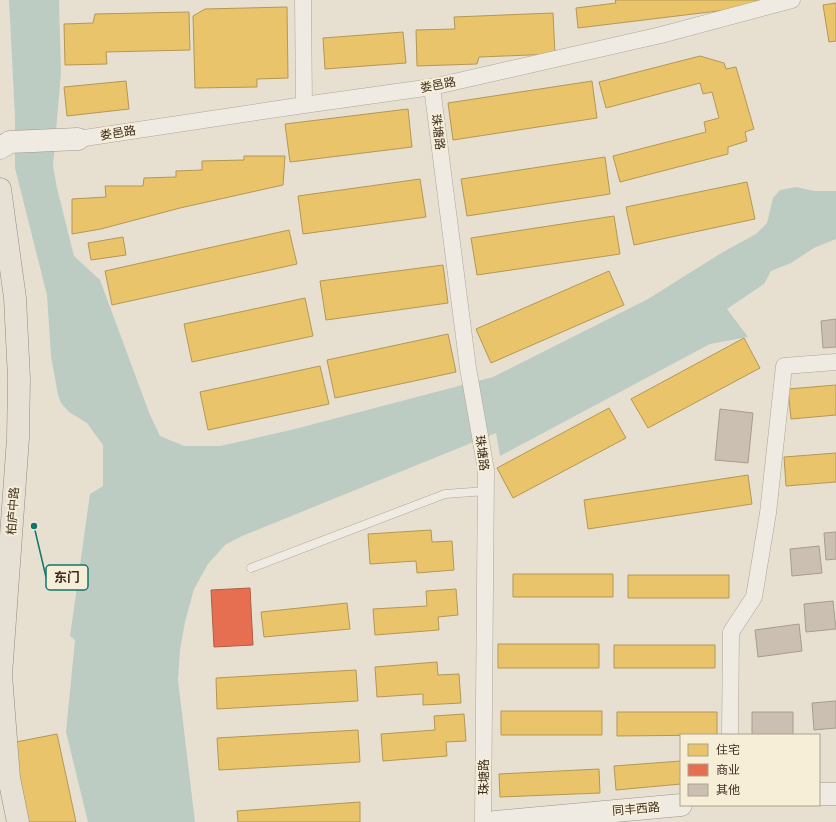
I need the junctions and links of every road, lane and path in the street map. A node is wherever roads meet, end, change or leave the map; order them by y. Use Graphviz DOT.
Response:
graph roads {
  1 [pos="303,0"];
  2 [pos="792,0"];
  3 [pos="432,88"];
  4 [pos="304,105"];
  5 [pos="78,139"];
  6 [pos="5,145"];
  7 [pos="0,189"];
  8 [pos="836,362"];
  9 [pos="486,491"];
  10 [pos="251,568"];
  11 [pos="730,734"];
  12 [pos="820,794"];
  13 [pos="836,794"];
  14 [pos="680,804"];
  15 [pos="18,822"];
  16 [pos="483,822"];
  17 [pos="495,822"];
  1 -- 4 [label="street"];
  2 -- 3 [label="street, 娄邑路"];
  3 -- 4 [label="street, 娄邑路"];
  3 -- 9 [label="street, 珠塘路"];
  4 -- 5 [label="street, 娄邑路"];
  5 -- 6 [label="street"];
  7 -- 15 [label="main road, 柏庐中路"];
  8 -- 11 [label="street"];
  9 -- 10 [label="lane"];
  9 -- 16 [label="street, 珠塘路"];
  12 -- 13 [label="street"];
  14 -- 17 [label="street, 同丰西路"];
}
